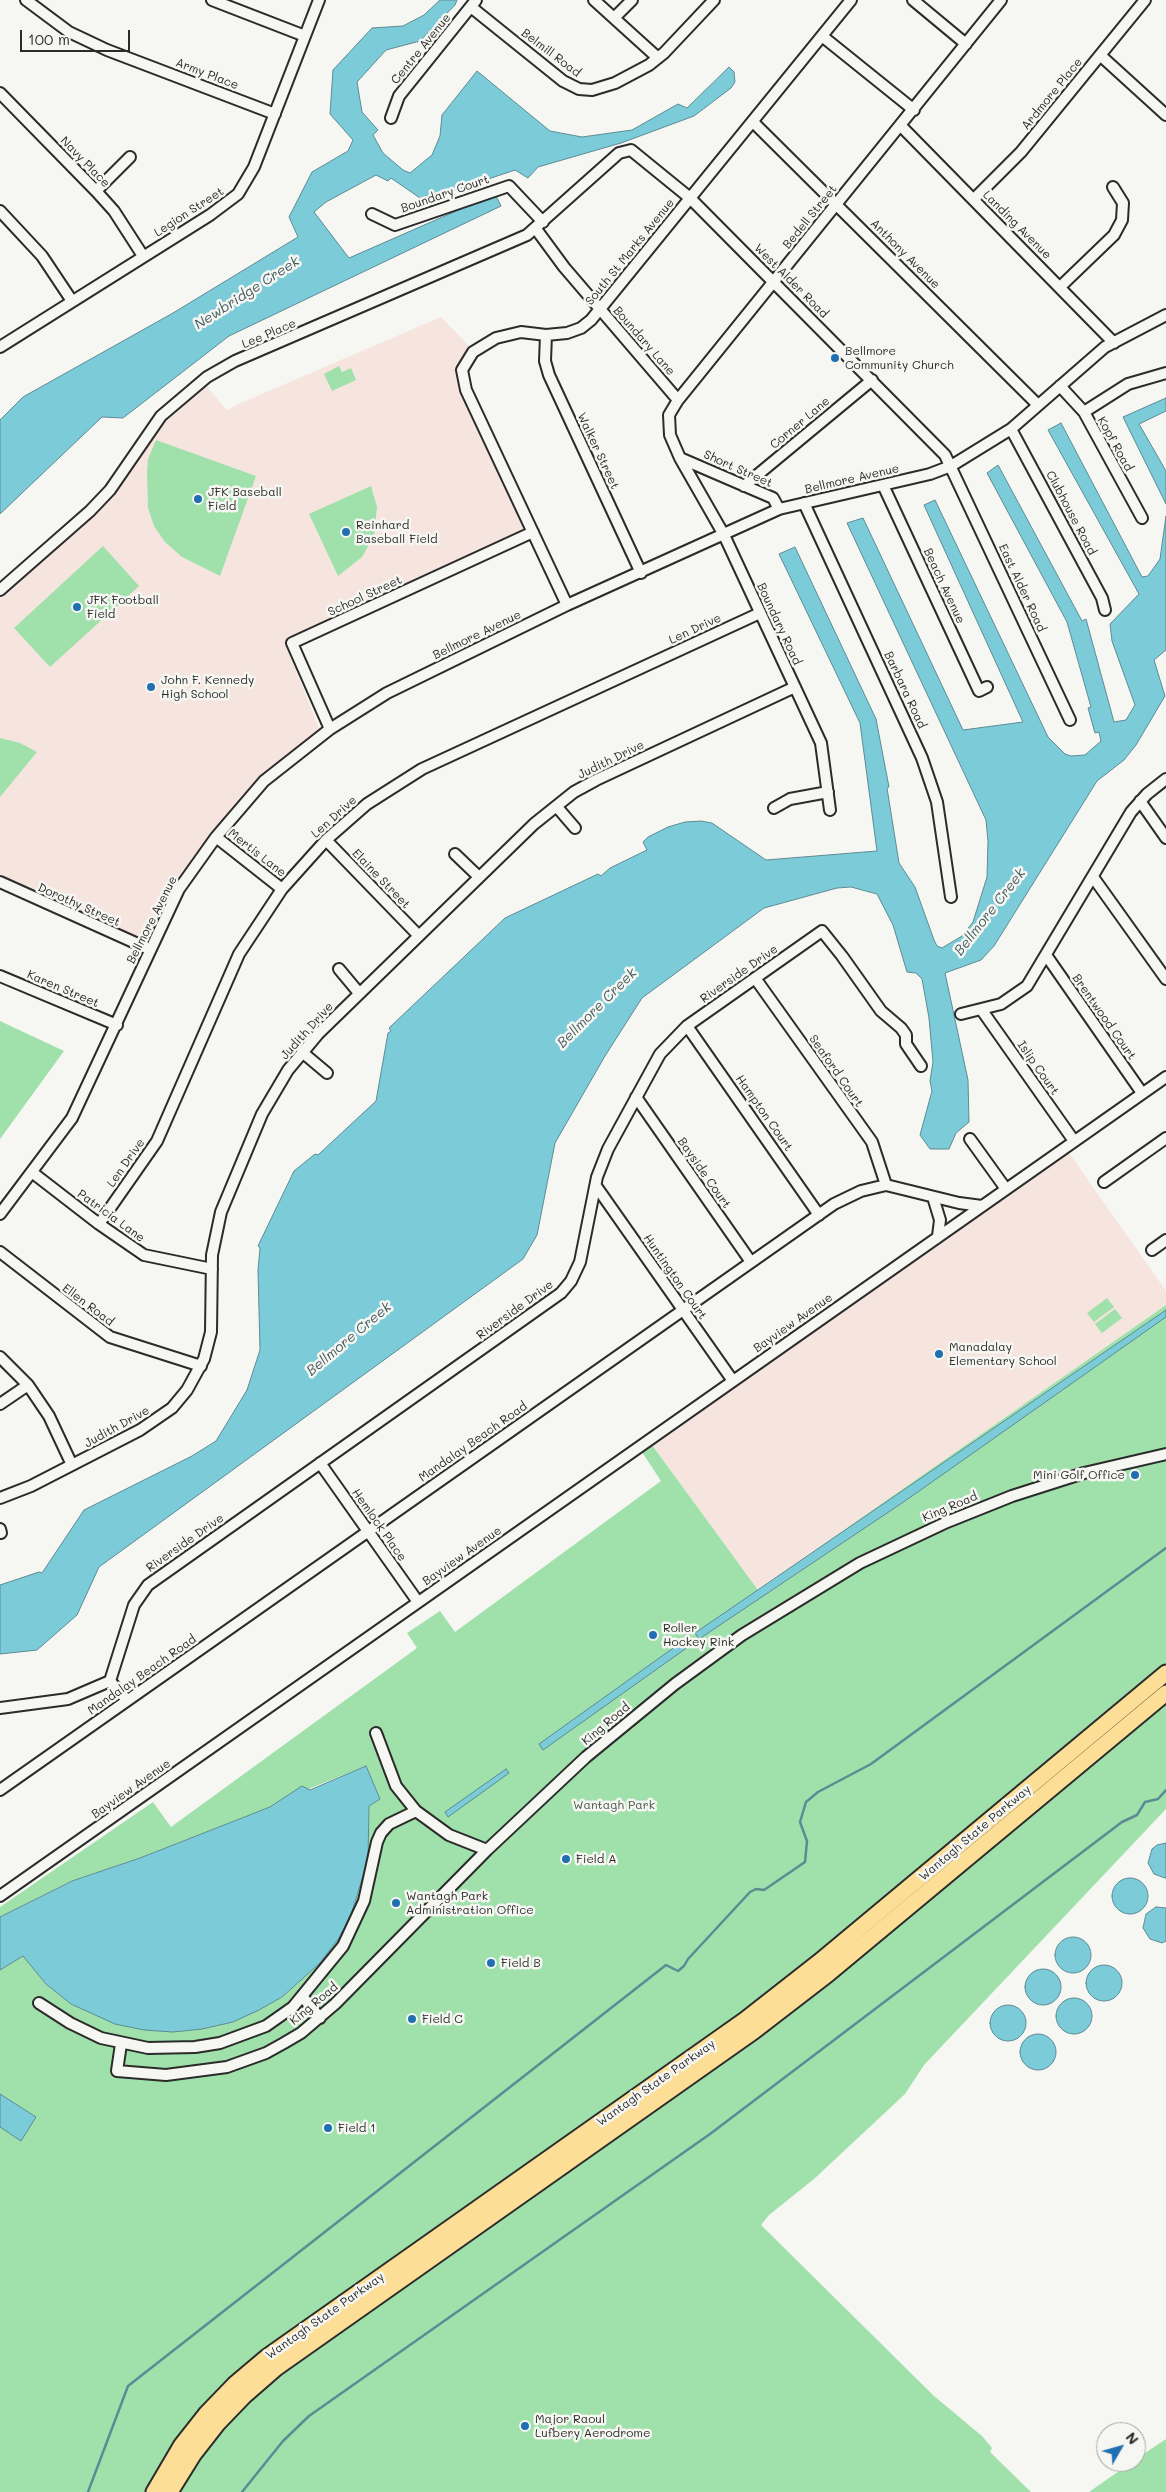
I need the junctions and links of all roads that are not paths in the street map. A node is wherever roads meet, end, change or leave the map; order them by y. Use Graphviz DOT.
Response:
graph roads {
  1 [pos="26,0"];
  2 [pos="212,0"];
  3 [pos="319,0"];
  4 [pos="594,0"];
  5 [pos="632,0"];
  6 [pos="714,0"];
  7 [pos="851,0"];
  8 [pos="913,0"];
  9 [pos="1001,0"];
  10 [pos="1145,0"];
  11 [pos="474,3"];
  12 [pos="615,17"];
  13 [pos="305,36"];
  14 [pos="822,36"];
  15 [pos="966,44"];
  16 [pos="1100,55"];
  17 [pos="658,58"];
  18 [pos="0,93"];
  19 [pos="914,110"];
  20 [pos="274,114"];
  21 [pos="1166,114"];
  22 [pos="391,118"];
  23 [pos="752,122"];
  24 [pos="901,126"];
  25 [pos="130,157"];
  26 [pos="599,171"];
  27 [pos="1113,187"];
  28 [pos="96,191"];
  29 [pos="690,198"];
  30 [pos="974,199"];
  31 [pos="837,203"];
  32 [pos="0,211"];
  33 [pos="372,214"];
  34 [pos="539,225"];
  35 [pos="143,256"];
  36 [pos="774,282"];
  37 [pos="1061,286"];
  38 [pos="72,302"];
  39 [pos="601,310"];
  40 [pos="1166,315"];
  41 [pos="546,335"];
  42 [pos="1114,343"];
  43 [pos="0,347"];
  44 [pos="1166,372"];
  45 [pos="872,380"];
  46 [pos="1060,386"];
  47 [pos="678,400"];
  48 [pos="1038,405"];
  49 [pos="1084,412"];
  50 [pos="1011,429"];
  51 [pos="680,458"];
  52 [pos="951,466"];
  53 [pos="883,485"];
  54 [pos="744,486"];
  55 [pos="804,503"];
  56 [pos="779,510"];
  57 [pos="1142,518"];
  58 [pos="532,532"];
  59 [pos="724,535"];
  60 [pos="641,573"];
  61 [pos="0,590"];
  62 [pos="567,606"];
  63 [pos="1105,610"];
  64 [pos="760,612"];
  65 [pos="794,687"];
  66 [pos="987,687"];
  67 [pos="1070,720"];
  68 [pos="330,729"];
  69 [pos="1166,779"];
  70 [pos="828,792"];
  71 [pos="1140,802"];
  72 [pos="557,806"];
  73 [pos="774,808"];
  74 [pos="830,810"];
  75 [pos="575,828"];
  76 [pos="216,837"];
  77 [pos="1166,838"];
  78 [pos="326,840"];
  79 [pos="455,854"];
  80 [pos="479,877"];
  81 [pos="1093,878"];
  82 [pos="0,882"];
  83 [pos="282,889"];
  84 [pos="951,897"];
  85 [pos="419,936"];
  86 [pos="149,949"];
  87 [pos="1046,955"];
  88 [pos="339,969"];
  89 [pos="0,976"];
  90 [pos="755,978"];
  91 [pos="1166,979"];
  92 [pos="359,993"];
  93 [pos="981,1009"];
  94 [pos="961,1014"];
  95 [pos="117,1025"];
  96 [pos="687,1026"];
  97 [pos="302,1052"];
  98 [pos="921,1066"];
  99 [pos="327,1073"];
  100 [pos="1166,1077"];
  101 [pos="1142,1093"];
  102 [pos="636,1098"];
  103 [pos="970,1138"];
  104 [pos="1166,1138"];
  105 [pos="1074,1142"];
  106 [pos="32,1173"];
  107 [pos="1104,1182"];
  108 [pos="886,1184"];
  109 [pos="596,1186"];
  110 [pos="1006,1189"];
  111 [pos="933,1197"];
  112 [pos="982,1206"];
  113 [pos="0,1214"];
  114 [pos="819,1214"];
  115 [pos="99,1224"];
  116 [pos="938,1236"];
  117 [pos="1166,1240"];
  118 [pos="1152,1250"];
  119 [pos="0,1252"];
  120 [pos="751,1262"];
  121 [pos="212,1269"];
  122 [pos="683,1310"];
  123 [pos="0,1357"];
  124 [pos="200,1366"];
  125 [pos="733,1381"];
  126 [pos="28,1385"];
  127 [pos="0,1404"];
  128 [pos="1166,1454"];
  129 [pos="320,1463"];
  130 [pos="72,1465"];
  131 [pos="0,1498"];
  132 [pos="368,1531"];
  133 [pos="418,1602"];
  134 [pos="1166,1673"];
  135 [pos="110,1681"];
  136 [pos="1166,1693"];
  137 [pos="127,1700"];
  138 [pos="0,1708"];
  139 [pos="376,1733"];
  140 [pos="0,1790"];
  141 [pos="416,1811"];
  142 [pos="487,1850"];
  143 [pos="0,1896"];
  144 [pos="302,1996"];
  145 [pos="39,2003"];
  146 [pos="320,2018"];
  147 [pos="121,2044"];
  148 [pos="154,2492"];
  149 [pos="170,2492"];
  1 -- 20 [label="street, Army Place"];
  2 -- 13 [label="street"];
  3 -- 13 [label="street, Legion Street"];
  4 -- 12 [label="street"];
  5 -- 12 [label="street"];
  6 -- 17 [label="street, Belmill Road"];
  7 -- 14 [label="street, South St Marks Avenue"];
  8 -- 15 [label="street"];
  9 -- 15 [label="street, Bedell Street"];
  10 -- 16 [label="street, Ardmore Place"];
  11 -- 17 [label="street, Belmill Road"];
  11 -- 22 [label="street, Centre Avenue"];
  12 -- 17 [label="street"];
  13 -- 20 [label="street, Legion Street"];
  14 -- 19 [label="street"];
  14 -- 23 [label="street, South St Marks Avenue"];
  15 -- 19 [label="street, Bedell Street"];
  16 -- 21 [label="street"];
  16 -- 30 [label="street, Ardmore Place"];
  18 -- 28 [label="street, Navy Place"];
  19 -- 24 [label="street, Bedell Street"];
  20 -- 35 [label="street, Legion Street"];
  23 -- 29 [label="street, South St Marks Avenue"];
  23 -- 31 [label="street, Anthony Avenue"];
  24 -- 30 [label="street, Landing Avenue"];
  24 -- 31 [label="street, Bedell Street"];
  25 -- 28 [label="street"];
  26 -- 29 [label="street, West Alder Road"];
  26 -- 34 [label="street, Lee Place"];
  27 -- 37 [label="street"];
  28 -- 35 [label="street, Navy Place"];
  29 -- 36 [label="street, West Alder Road"];
  29 -- 39 [label="street, South St Marks Avenue"];
  30 -- 37 [label="street, Landing Avenue"];
  31 -- 36 [label="street, Bedell Street"];
  31 -- 48 [label="street, Anthony Avenue"];
  32 -- 38 [label="street"];
  33 -- 34 [label="street, Boundary Court"];
  34 -- 39 [label="street, Boundary Lane"];
  34 -- 61 [label="street, Lee Place"];
  35 -- 38 [label="street, Legion Street"];
  36 -- 45 [label="street, West Alder Road"];
  36 -- 47 [label="street, Bedell Street"];
  37 -- 42 [label="street, Landing Avenue"];
  38 -- 43 [label="street, Legion Street"];
  39 -- 41 [label="street, South St Marks Avenue"];
  39 -- 47 [label="street, Boundary Lane"];
  40 -- 42 [label="street, Bellmore Avenue"];
  41 -- 58 [label="street, South St Marks Avenue"];
  41 -- 60 [label="street, Walker Street"];
  42 -- 46 [label="street, Bellmore Avenue"];
  44 -- 49 [label="street"];
  45 -- 52 [label="street, West Alder Road"];
  45 -- 54 [label="street, Corner Lane"];
  46 -- 48 [label="street, Bellmore Avenue"];
  46 -- 49 [label="street, Kopf Road"];
  47 -- 51 [label="street, Bedell Street"];
  48 -- 50 [label="street, Bellmore Avenue"];
  49 -- 57 [label="street, Kopf Road"];
  50 -- 52 [label="street, Bellmore Avenue"];
  50 -- 63 [label="street, Clubhouse Road"];
  51 -- 54 [label="street, Short Street"];
  51 -- 59 [label="street, Boundary Road"];
  52 -- 53 [label="street, Bellmore Avenue"];
  52 -- 67 [label="street, East Alder Road"];
  53 -- 55 [label="street, Bellmore Avenue"];
  53 -- 66 [label="street, Beach Avenue"];
  54 -- 56 [label="street, Short Street"];
  55 -- 56 [label="street, Bellmore Avenue"];
  55 -- 84 [label="street, Barbara Road"];
  56 -- 59 [label="street, Bellmore Avenue"];
  58 -- 62 [label="street, South St Marks Avenue"];
  58 -- 68 [label="street, School Street"];
  59 -- 60 [label="street, Bellmore Avenue"];
  59 -- 64 [label="street, Boundary Road"];
  60 -- 62 [label="street, Bellmore Avenue"];
  62 -- 68 [label="street, Bellmore Avenue"];
  64 -- 65 [label="street, Boundary Road"];
  64 -- 78 [label="street, Len Drive"];
  65 -- 70 [label="street, Boundary Road"];
  65 -- 72 [label="street, Judith Drive"];
  68 -- 76 [label="street, Bellmore Avenue"];
  69 -- 71 [label="street"];
  70 -- 73 [label="street"];
  70 -- 74 [label="street, Boundary Road"];
  71 -- 77 [label="street"];
  71 -- 81 [label="street"];
  72 -- 75 [label="street"];
  72 -- 80 [label="street, Judith Drive"];
  76 -- 83 [label="street, Mertis Lane"];
  76 -- 86 [label="street, Bellmore Avenue"];
  78 -- 83 [label="street, Len Drive"];
  78 -- 85 [label="street, Elaine Street"];
  79 -- 80 [label="street"];
  80 -- 85 [label="street, Judith Drive"];
  81 -- 87 [label="street"];
  81 -- 91 [label="street"];
  82 -- 86 [label="street, Dorothy Street"];
  83 -- 115 [label="street, Len Drive"];
  85 -- 92 [label="street, Judith Drive"];
  86 -- 95 [label="street, Bellmore Avenue"];
  87 -- 93 [label="street"];
  87 -- 101 [label="street, Brentwood Court"];
  88 -- 92 [label="street"];
  89 -- 95 [label="street, Karen Street"];
  90 -- 96 [label="street, Riverside Drive"];
  90 -- 98 [label="street, Riverside Drive"];
  90 -- 108 [label="street, Seaford Court"];
  92 -- 97 [label="street, Judith Drive"];
  93 -- 94 [label="street"];
  93 -- 105 [label="street, Islip Court"];
  95 -- 106 [label="street, Bellmore Avenue"];
  96 -- 102 [label="street, Riverside Drive"];
  96 -- 114 [label="street, Hampton Court"];
  97 -- 99 [label="street"];
  97 -- 121 [label="street, Judith Drive"];
  100 -- 101 [label="street, Bayview Avenue"];
  101 -- 105 [label="street, Bayview Avenue"];
  102 -- 109 [label="street, Riverside Drive"];
  102 -- 120 [label="street, Bayside Court"];
  103 -- 110 [label="street"];
  104 -- 107 [label="street"];
  105 -- 110 [label="street, Bayview Avenue"];
  106 -- 113 [label="street, Bellmore Avenue"];
  106 -- 115 [label="street, Patricia Lane"];
  108 -- 111 [label="street"];
  108 -- 114 [label="street, Mandalay Beach Road"];
  109 -- 122 [label="street, Huntington Court"];
  109 -- 129 [label="street, Riverside Drive"];
  110 -- 112 [label="street, Bayview Avenue"];
  111 -- 112 [label="street"];
  111 -- 116 [label="street"];
  112 -- 116 [label="street, Bayview Avenue"];
  114 -- 120 [label="street, Mandalay Beach Road"];
  115 -- 121 [label="street, Patricia Lane"];
  116 -- 125 [label="street, Bayview Avenue"];
  117 -- 118 [label="street"];
  119 -- 124 [label="street, Ellen Road"];
  120 -- 122 [label="street, Mandalay Beach Road"];
  121 -- 124 [label="street, Judith Drive"];
  122 -- 125 [label="street, Huntington Court"];
  122 -- 132 [label="street, Mandalay Beach Road"];
  123 -- 126 [label="street"];
  124 -- 130 [label="street, Judith Drive"];
  125 -- 133 [label="street, Bayview Avenue"];
  126 -- 127 [label="street"];
  126 -- 130 [label="street"];
  128 -- 142 [label="street, King Road"];
  129 -- 132 [label="street, Hemlock Place"];
  129 -- 135 [label="street, Riverside Drive"];
  130 -- 131 [label="street, Judith Drive"];
  132 -- 133 [label="street, Hemlock Place"];
  132 -- 137 [label="street, Mandalay Beach Road"];
  133 -- 143 [label="street, Bayview Avenue"];
  134 -- 148 [label="highway, Wantagh State Parkway"];
  135 -- 137 [label="street"];
  135 -- 138 [label="street"];
  136 -- 149 [label="highway, Wantagh State Parkway"];
  137 -- 140 [label="street, Mandalay Beach Road"];
  139 -- 141 [label="street"];
  141 -- 142 [label="street"];
  141 -- 144 [label="street"];
  142 -- 146 [label="street, King Road"];
  144 -- 146 [label="street"];
  144 -- 147 [label="street"];
  145 -- 147 [label="street"];
  146 -- 147 [label="street, King Road"];
}
